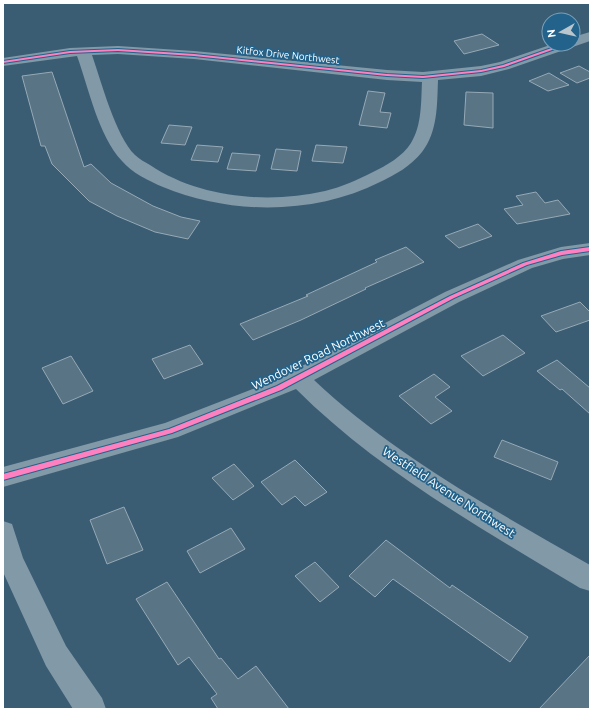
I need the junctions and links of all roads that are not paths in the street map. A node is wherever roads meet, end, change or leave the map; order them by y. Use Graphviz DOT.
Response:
graph roads {
  1 [pos="84,51"];
  2 [pos="542,52"];
  3 [pos="3,62"];
  4 [pos="430,76"];
  5 [pos="590,248"];
  6 [pos="298,378"];
  7 [pos="3,477"];
  8 [pos="3,532"];
  9 [pos="590,579"];
  10 [pos="92,709"];
  1 -- 3 [label="street, Kitfox Drive Northwest"];
  1 -- 4 [label="street, Kitfox Drive Northwest"];
  1 -- 4 [label="street"];
  2 -- 4 [label="street, Kitfox Drive Northwest"];
  5 -- 6 [label="street, Wendover Road Northwest"];
  6 -- 7 [label="street, Wendover Road Northwest"];
  6 -- 9 [label="street, Westfield Avenue Northwest"];
  8 -- 10 [label="street"];
}
